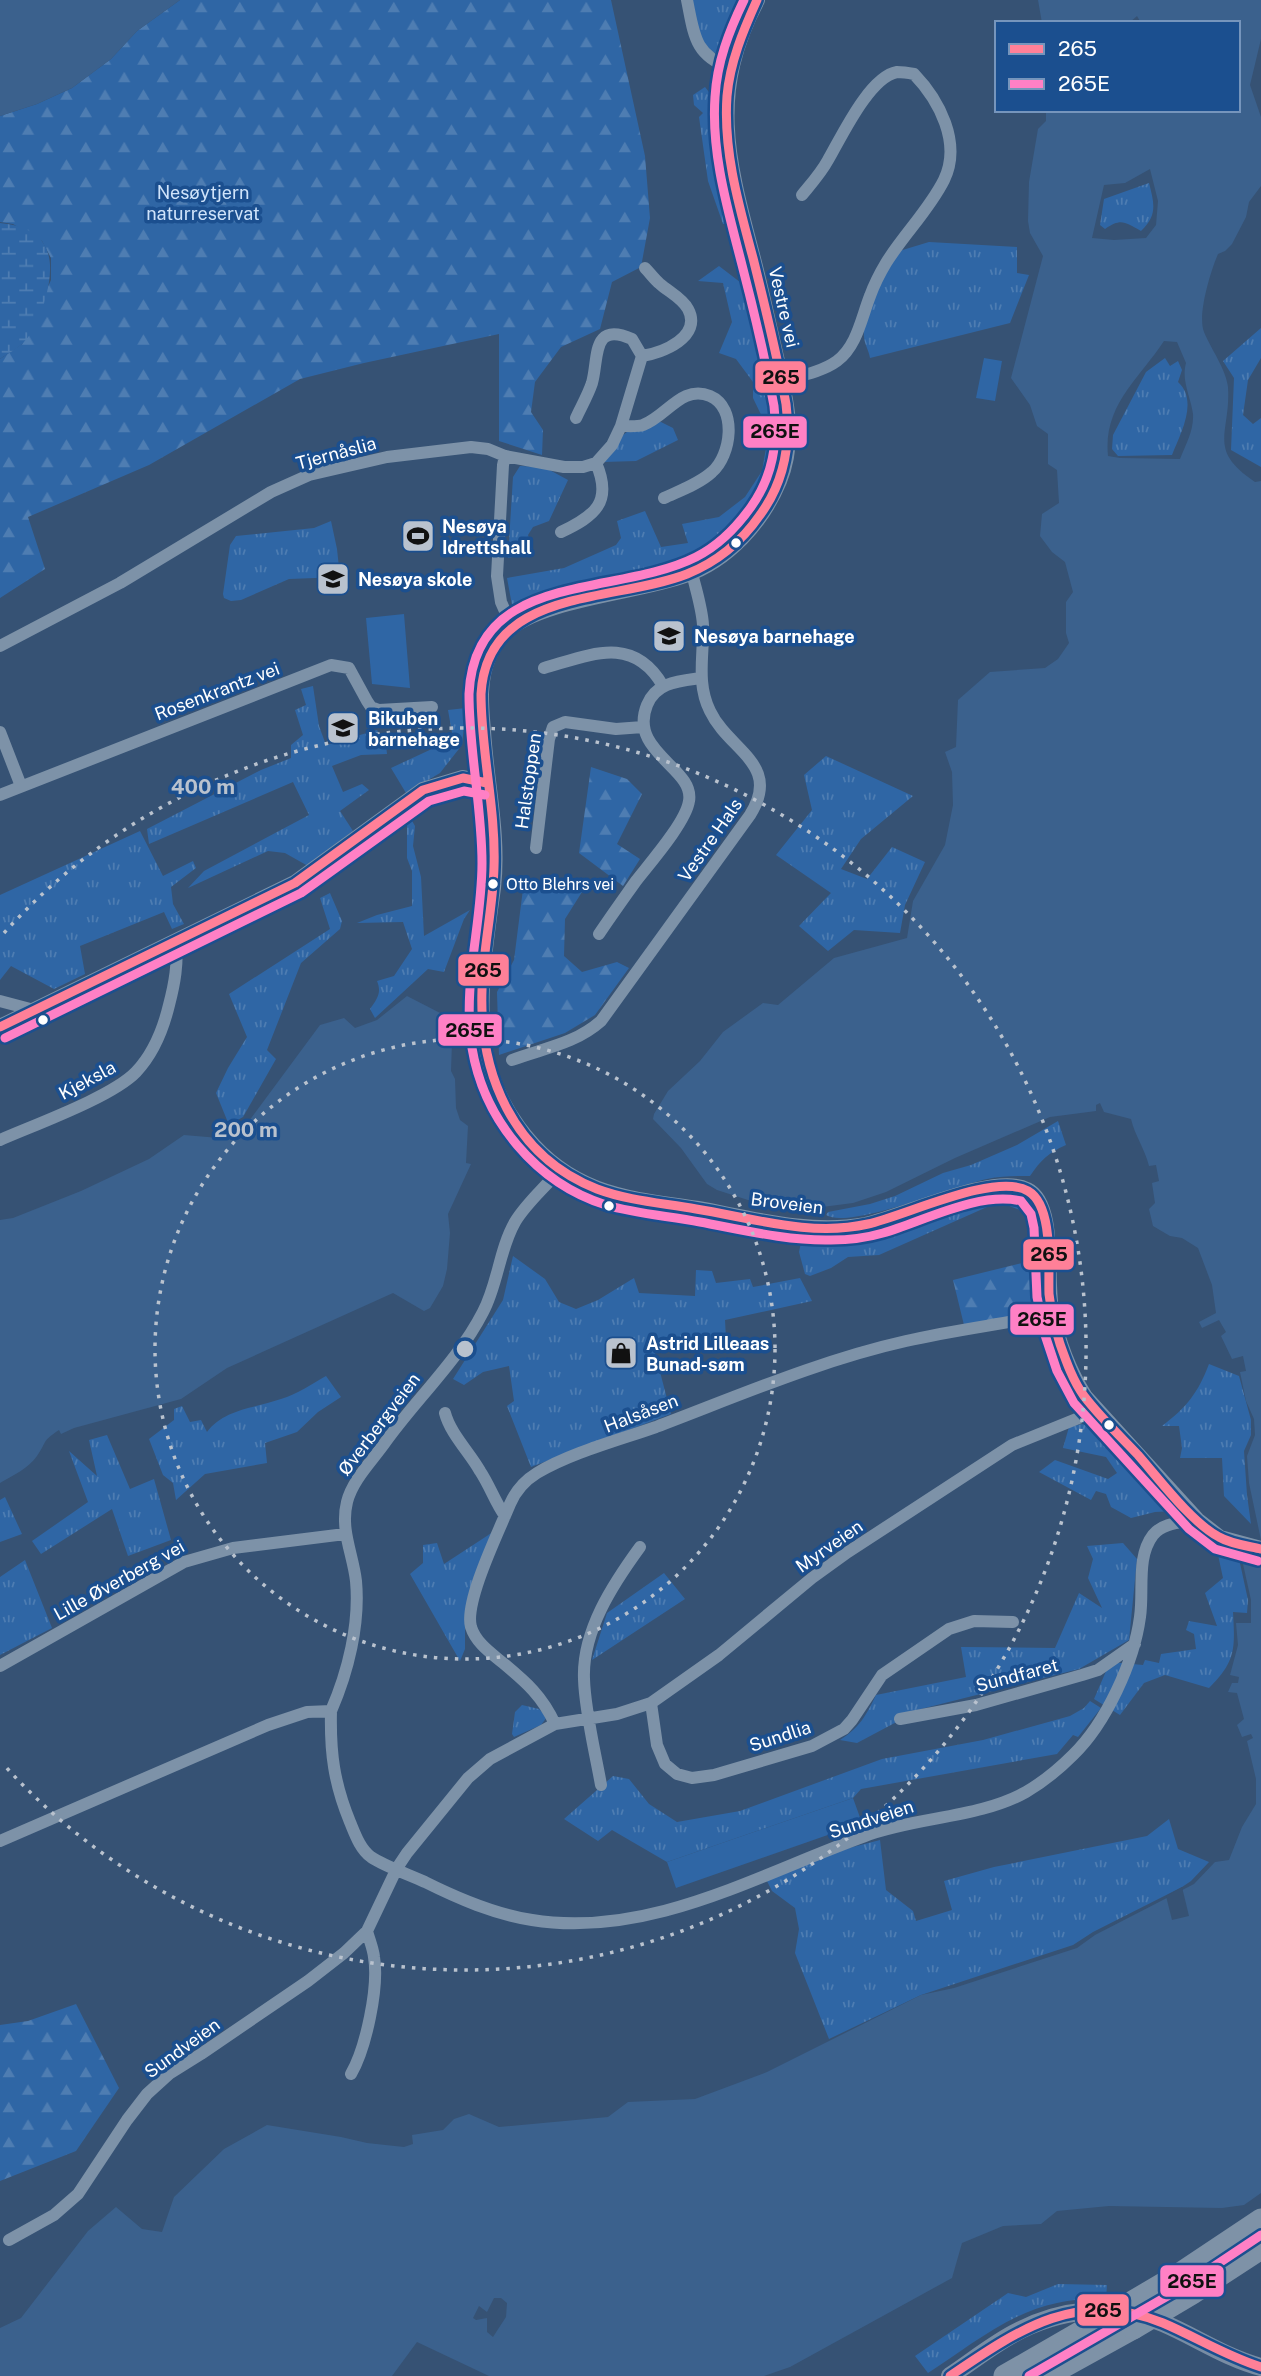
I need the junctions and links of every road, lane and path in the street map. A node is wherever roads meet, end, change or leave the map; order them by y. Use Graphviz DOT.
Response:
graph roads {
  1 [pos="687,0"];
  2 [pos="757,0"];
  3 [pos="730,68"];
  4 [pos="802,195"];
  5 [pos="645,268"];
  6 [pos="642,356"];
  7 [pos="782,381"];
  8 [pos="576,418"];
  9 [pos="621,426"];
  10 [pos="505,456"];
  11 [pos="596,463"];
  12 [pos="664,498"];
  13 [pos="561,532"];
  14 [pos="692,573"];
  15 [pos="512,627"];
  16 [pos="0,646"];
  17 [pos="544,668"];
  18 [pos="701,678"];
  19 [pos="663,686"];
  20 [pos="432,707"];
  21 [pos="643,727"];
  22 [pos="0,732"];
  23 [pos="485,765"];
  24 [pos="463,778"];
  25 [pos="487,783"];
  26 [pos="22,786"];
  27 [pos="0,795"];
  28 [pos="536,848"];
  29 [pos="599,934"];
  30 [pos="176,941"];
  31 [pos="0,1001"];
  32 [pos="34,1010"];
  33 [pos="0,1027"];
  34 [pos="512,1060"];
  35 [pos="0,1140"];
  36 [pos="560,1169"];
  37 [pos="1052,1314"];
  38 [pos="1096,1411"];
  39 [pos="445,1413"];
  40 [pos="505,1516"];
  41 [pos="1197,1520"];
  42 [pos="345,1534"];
  43 [pos="640,1547"];
  44 [pos="1261,1549"];
  45 [pos="1013,1622"];
  46 [pos="1135,1644"];
  47 [pos="0,1666"];
  48 [pos="651,1703"];
  49 [pos="331,1711"];
  50 [pos="590,1719"];
  51 [pos="900,1719"];
  52 [pos="555,1724"];
  53 [pos="601,1785"];
  54 [pos="0,1841"];
  55 [pos="397,1868"];
  56 [pos="367,1931"];
  57 [pos="351,2074"];
  58 [pos="1261,2220"];
  59 [pos="9,2240"];
  60 [pos="1261,2248"];
  61 [pos="1261,2367"];
  62 [pos="950,2376"];
  63 [pos="1005,2376"];
  64 [pos="1046,2376"];
  1 -- 3 [label="street"];
  2 -- 3 [label="street, Vestre vei"];
  3 -- 7 [label="street, Vestre vei"];
  4 -- 7 [label="street"];
  5 -- 6 [label="street"];
  6 -- 8 [label="street"];
  6 -- 9 [label="street"];
  7 -- 14 [label="street, Vestre vei"];
  9 -- 11 [label="street"];
  9 -- 12 [label="street"];
  10 -- 11 [label="street, Tjernåslia"];
  10 -- 15 [label="street"];
  10 -- 16 [label="street, Tjernåslia"];
  11 -- 13 [label="street"];
  14 -- 15 [label="street, Vestre vei"];
  14 -- 18 [label="street, Vestre Hals"];
  15 -- 23 [label="street"];
  17 -- 19 [label="street"];
  18 -- 19 [label="street"];
  18 -- 34 [label="street, Vestre Hals"];
  19 -- 21 [label="street"];
  20 -- 26 [label="street, Rosenkrantz vei"];
  21 -- 28 [label="street, Halstoppen"];
  21 -- 29 [label="street"];
  22 -- 26 [label="street"];
  23 -- 24 [label="street"];
  23 -- 25 [label="street"];
  24 -- 25 [label="street"];
  24 -- 30 [label="street"];
  25 -- 36 [label="street, Broveien"];
  26 -- 27 [label="street, Rosenkrantz vei"];
  30 -- 32 [label="street"];
  30 -- 35 [label="street, Kjeksla"];
  31 -- 32 [label="street"];
  32 -- 33 [label="street"];
  36 -- 37 [label="street, Broveien"];
  36 -- 42 [label="street, Øverbergveien"];
  37 -- 38 [label="street, Broveien"];
  37 -- 40 [label="street, Halsåsen"];
  38 -- 41 [label="street, Broveien"];
  38 -- 48 [label="street, Myrveien"];
  39 -- 40 [label="street"];
  40 -- 52 [label="street, Halsåsen"];
  41 -- 44 [label="street, Broveien"];
  41 -- 46 [label="street, Sundveien"];
  42 -- 47 [label="street, Lille Øverberg vei"];
  42 -- 49 [label="street, Øverbergveien"];
  43 -- 50 [label="street"];
  45 -- 48 [label="street, Sundlia"];
  46 -- 51 [label="street, Sundfaret"];
  46 -- 55 [label="street, Sundveien"];
  48 -- 50 [label="street, Myrveien"];
  49 -- 54 [label="street"];
  49 -- 55 [label="street, Sundveien"];
  50 -- 52 [label="street, Myrveien"];
  50 -- 53 [label="street"];
  52 -- 55 [label="street, Myrveien"];
  55 -- 56 [label="street, Sundveien"];
  56 -- 57 [label="street"];
  56 -- 59 [label="street, Sundveien"];
  58 -- 63 [label="highway, bridge"];
  60 -- 64 [label="highway, bridge"];
  61 -- 62 [label="main road"];
}
